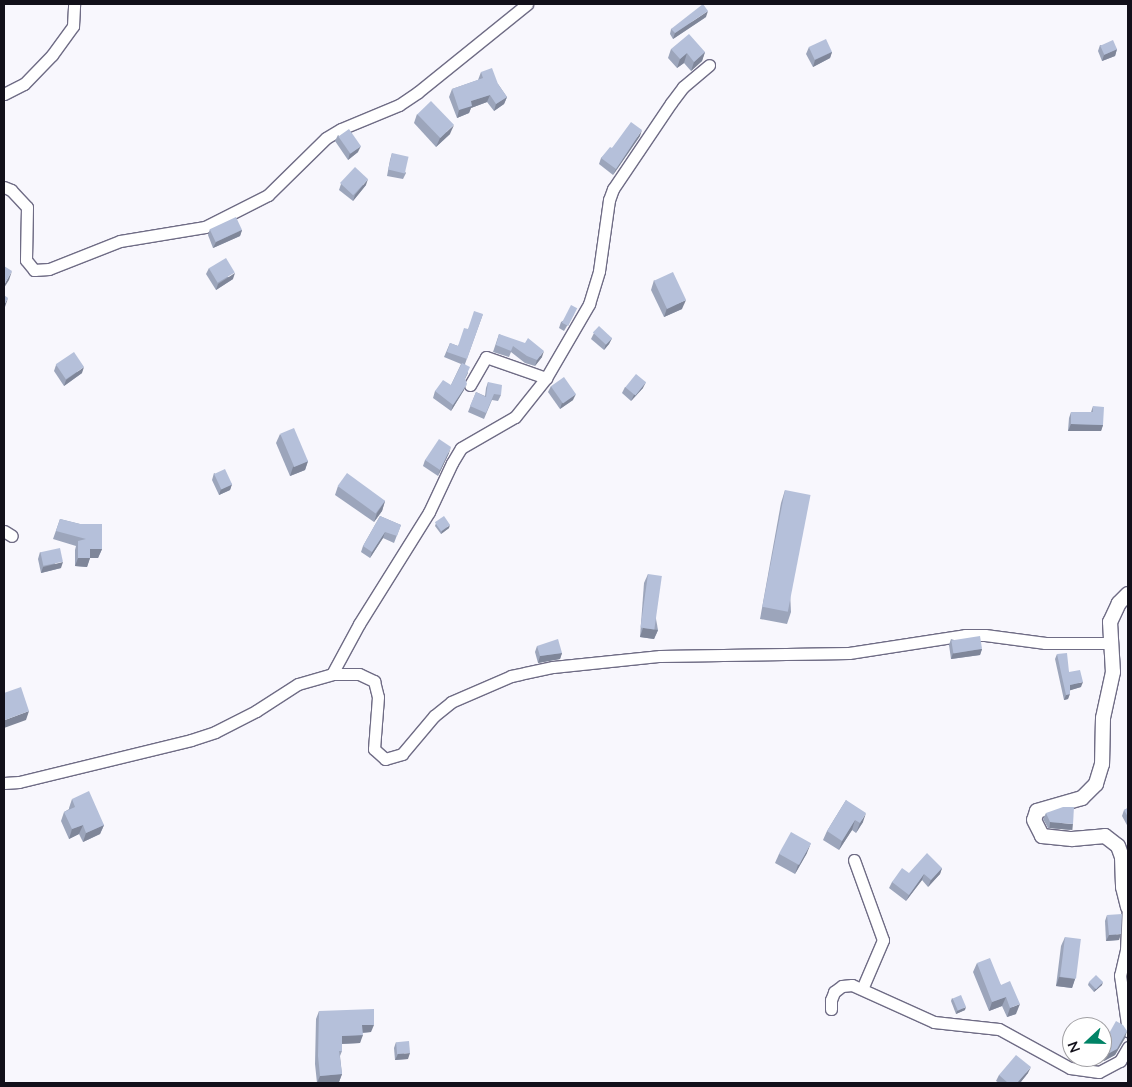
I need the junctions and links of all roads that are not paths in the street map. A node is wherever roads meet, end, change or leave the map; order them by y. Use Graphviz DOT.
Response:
graph roads {
  1 [pos="74,4"];
  2 [pos="527,4"];
  3 [pos="709,65"];
  4 [pos="4,94"];
  5 [pos="4,187"];
  6 [pos="546,378"];
  7 [pos="470,385"];
  8 [pos="1126,597"];
  9 [pos="1111,643"];
  10 [pos="332,674"];
  11 [pos="4,783"];
  12 [pos="854,860"];
  13 [pos="1128,907"];
  14 [pos="862,989"];
  15 [pos="831,1009"];
  16 [pos="1128,1031"];
  17 [pos="1128,1048"];
  1 -- 4 [label="street"];
  2 -- 5 [label="street"];
  3 -- 6 [label="street"];
  6 -- 7 [label="street"];
  6 -- 10 [label="street"];
  8 -- 9 [label="street"];
  9 -- 10 [label="street"];
  9 -- 13 [label="street"];
  10 -- 11 [label="street"];
  12 -- 14 [label="street"];
  13 -- 16 [label="street"];
  14 -- 15 [label="street"];
  14 -- 17 [label="street"];
}
